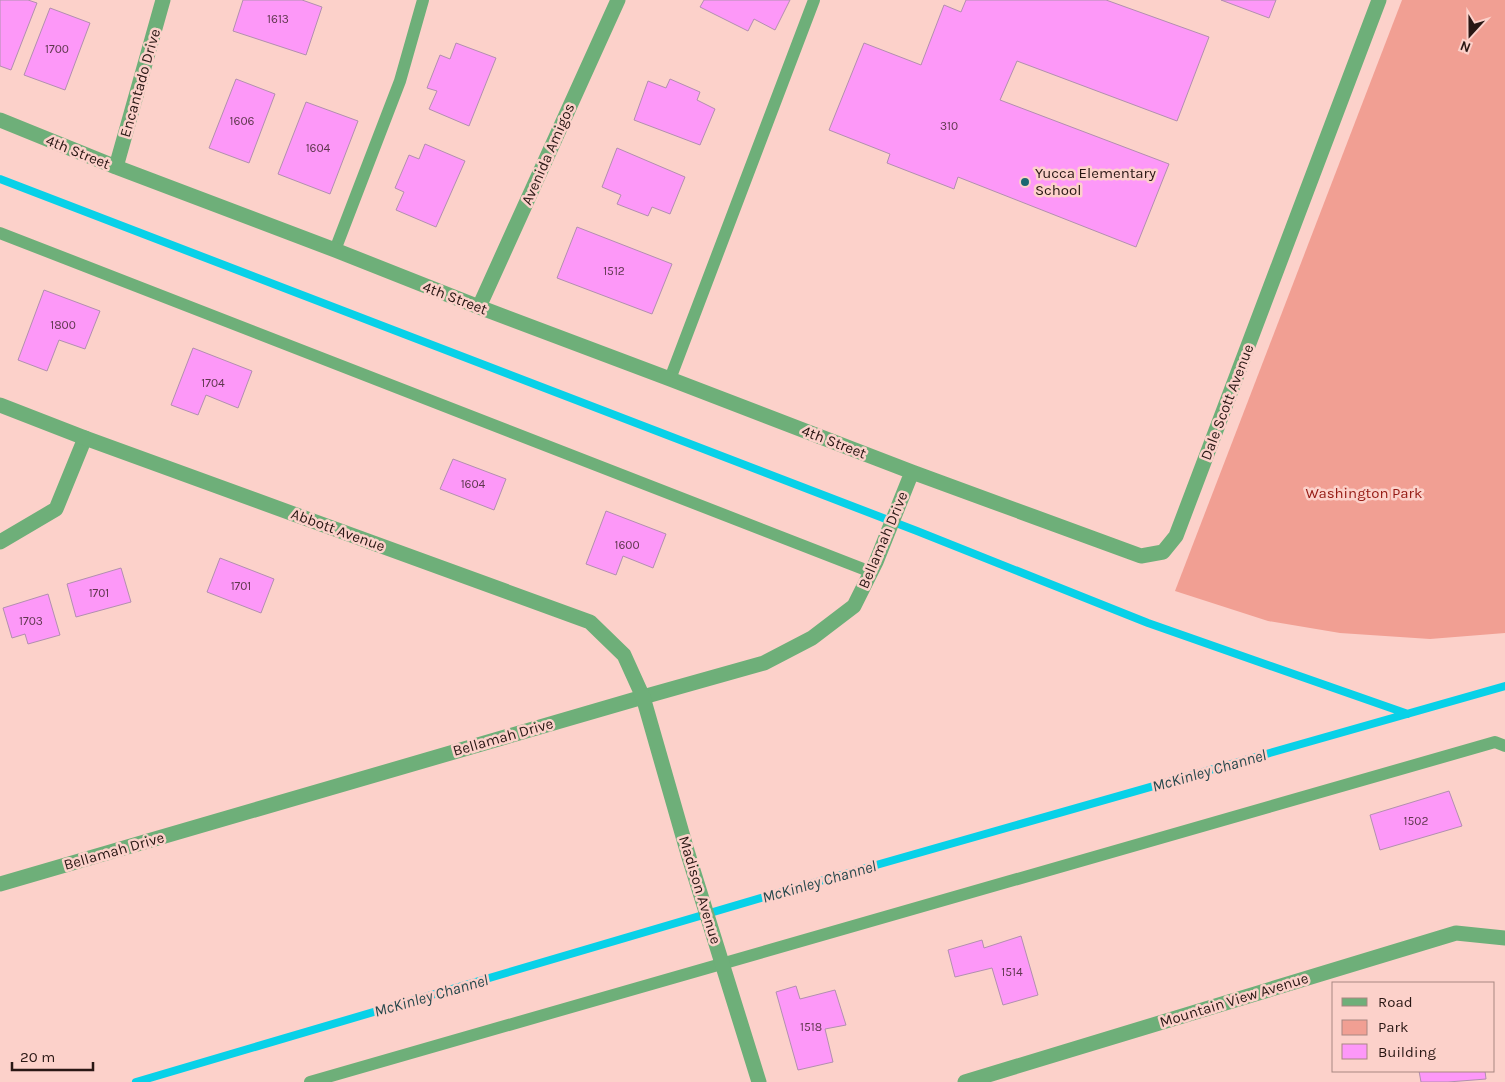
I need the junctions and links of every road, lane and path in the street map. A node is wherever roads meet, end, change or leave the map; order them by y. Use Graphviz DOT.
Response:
graph roads {
  1 [pos="163,0"];
  2 [pos="424,0"];
  3 [pos="618,0"];
  4 [pos="814,0"];
  5 [pos="1379,0"];
  6 [pos="0,120"];
  7 [pos="116,167"];
  8 [pos="0,233"];
  9 [pos="335,250"];
  10 [pos="478,307"];
  11 [pos="670,379"];
  12 [pos="0,404"];
  13 [pos="85,438"];
  14 [pos="912,472"];
  15 [pos="0,542"];
  16 [pos="874,567"];
  17 [pos="644,697"];
  18 [pos="1505,746"];
  19 [pos="0,884"];
  20 [pos="1505,938"];
  21 [pos="723,964"];
  22 [pos="310,1082"];
  23 [pos="759,1082"];
  24 [pos="965,1082"];
  1 -- 7 [label="street, Encantado Drive"];
  2 -- 9 [label="lane"];
  3 -- 10 [label="street, Avenida Amigos"];
  4 -- 11 [label="lane"];
  5 -- 14 [label="street, Dale Scott Avenue"];
  6 -- 7 [label="street, 4th Street"];
  7 -- 9 [label="street, 4th Street"];
  8 -- 16 [label="lane"];
  9 -- 10 [label="street, 4th Street"];
  10 -- 11 [label="street, 4th Street"];
  11 -- 14 [label="street, 4th Street"];
  12 -- 13 [label="street, Abbott Avenue"];
  13 -- 15 [label="street"];
  13 -- 17 [label="street, Abbott Avenue"];
  14 -- 16 [label="street, Bellamah Drive"];
  16 -- 17 [label="street, Bellamah Drive"];
  17 -- 19 [label="street, Bellamah Drive"];
  17 -- 21 [label="street, Madison Avenue"];
  18 -- 21 [label="lane"];
  20 -- 24 [label="street, Mountain View Avenue"];
  21 -- 22 [label="lane"];
  21 -- 23 [label="street, Madison Avenue"];
}
